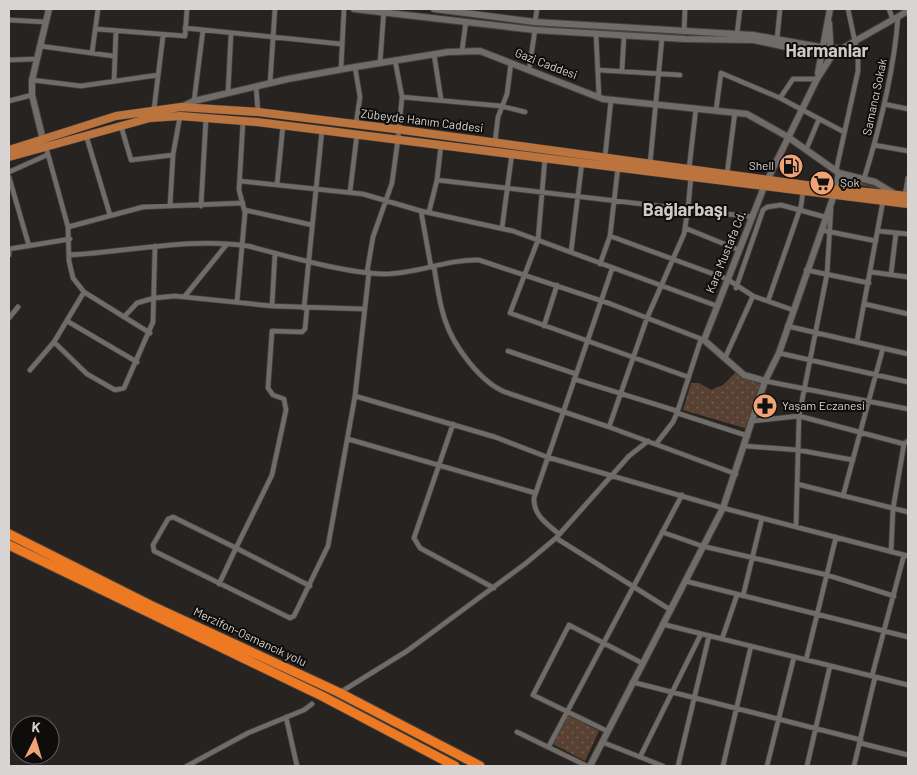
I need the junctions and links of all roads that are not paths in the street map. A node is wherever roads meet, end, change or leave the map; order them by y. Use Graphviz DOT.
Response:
graph roads {
  1 [pos="49,9"];
  2 [pos="98,9"];
  3 [pos="187,9"];
  4 [pos="275,9"];
  5 [pos="344,9"];
  6 [pos="354,9"];
  7 [pos="434,9"];
  8 [pos="537,9"];
  9 [pos="685,9"];
  10 [pos="740,9"];
  11 [pos="780,9"];
  12 [pos="830,9"];
  13 [pos="848,9"];
  14 [pos="890,9"];
  15 [pos="384,10"];
  16 [pos="902,16"];
  17 [pos="9,20"];
  18 [pos="466,21"];
  19 [pos="46,22"];
  20 [pos="535,22"];
  21 [pos="185,28"];
  22 [pos="96,30"];
  23 [pos="203,30"];
  24 [pos="535,30"];
  25 [pos="116,31"];
  26 [pos="231,33"];
  27 [pos="684,33"];
  28 [pos="596,34"];
  29 [pos="738,34"];
  30 [pos="163,36"];
  31 [pos="624,36"];
  32 [pos="272,38"];
  33 [pos="662,38"];
  34 [pos="777,39"];
  35 [pos="856,41"];
  36 [pos="342,44"];
  37 [pos="40,46"];
  38 [pos="828,48"];
  39 [pos="462,51"];
  40 [pos="92,53"];
  41 [pos="434,54"];
  42 [pos="822,55"];
  43 [pos="114,56"];
  44 [pos="831,57"];
  45 [pos="36,59"];
  46 [pos="9,60"];
  47 [pos="395,60"];
  48 [pos="380,63"];
  49 [pos="511,63"];
  50 [pos="355,67"];
  51 [pos="341,69"];
  52 [pos="529,70"];
  53 [pos="598,70"];
  54 [pos="622,70"];
  55 [pos="658,74"];
  56 [pos="158,75"];
  57 [pos="680,75"];
  58 [pos="817,79"];
  59 [pos="32,80"];
  60 [pos="114,81"];
  61 [pos="270,83"];
  62 [pos="256,86"];
  63 [pos="228,93"];
  64 [pos="32,95"];
  65 [pos="402,97"];
  66 [pos="599,97"];
  67 [pos="780,98"];
  68 [pos="442,99"];
  69 [pos="9,100"];
  70 [pos="611,100"];
  71 [pos="194,101"];
  72 [pos="656,104"];
  73 [pos="884,104"];
  74 [pos="501,106"];
  75 [pos="181,107"];
  76 [pos="696,108"];
  77 [pos="154,109"];
  78 [pos="908,109"];
  79 [pos="716,110"];
  80 [pos="802,110"];
  81 [pos="258,112"];
  82 [pos="525,112"];
  83 [pos="735,112"];
  84 [pos="180,116"];
  85 [pos="206,118"];
  86 [pos="819,119"];
  87 [pos="243,121"];
  88 [pos="356,124"];
  89 [pos="283,125"];
  90 [pos="121,126"];
  91 [pos="399,129"];
  92 [pos="322,130"];
  93 [pos="844,132"];
  94 [pos="357,134"];
  95 [pos="86,135"];
  96 [pos="788,137"];
  97 [pos="398,139"];
  98 [pos="495,142"];
  99 [pos="44,143"];
  100 [pos="441,144"];
  101 [pos="874,145"];
  102 [pos="9,150"];
  103 [pos="806,150"];
  104 [pos="908,151"];
  105 [pos="512,153"];
  106 [pos="47,155"];
  107 [pos="173,155"];
  108 [pos="9,157"];
  109 [pos="605,157"];
  110 [pos="545,158"];
  111 [pos="582,162"];
  112 [pos="650,164"];
  113 [pos="618,167"];
  114 [pos="9,172"];
  115 [pos="690,172"];
  116 [pos="837,172"];
  117 [pos="727,174"];
  118 [pos="9,178"];
  119 [pos="908,178"];
  120 [pos="864,179"];
  121 [pos="437,180"];
  122 [pos="240,181"];
  123 [pos="766,183"];
  124 [pos="277,184"];
  125 [pos="508,188"];
  126 [pos="315,189"];
  127 [pos="542,191"];
  128 [pos="804,191"];
  129 [pos="350,192"];
  130 [pos="895,194"];
  131 [pos="833,195"];
  132 [pos="907,195"];
  133 [pos="578,196"];
  134 [pos="387,201"];
  135 [pos="883,201"];
  136 [pos="615,202"];
  137 [pos="243,203"];
  138 [pos="908,204"];
  139 [pos="170,206"];
  140 [pos="201,206"];
  141 [pos="688,209"];
  142 [pos="245,210"];
  143 [pos="799,210"];
  144 [pos="421,211"];
  145 [pos="429,212"];
  146 [pos="110,215"];
  147 [pos="754,217"];
  148 [pos="825,217"];
  149 [pos="312,225"];
  150 [pos="68,227"];
  151 [pos="502,228"];
  152 [pos="685,228"];
  153 [pos="820,230"];
  154 [pos="878,231"];
  155 [pos="831,232"];
  156 [pos="896,233"];
  157 [pos="908,234"];
  158 [pos="610,236"];
  159 [pos="70,239"];
  160 [pos="538,240"];
  161 [pos="876,241"];
  162 [pos="227,244"];
  163 [pos="242,245"];
  164 [pos="29,246"];
  165 [pos="155,246"];
  166 [pos="739,250"];
  167 [pos="275,252"];
  168 [pos="571,252"];
  169 [pos="9,255"];
  170 [pos="69,255"];
  171 [pos="672,259"];
  172 [pos="308,260"];
  173 [pos="600,264"];
  174 [pos="432,267"];
  175 [pos="612,269"];
  176 [pos="806,270"];
  177 [pos="368,272"];
  178 [pos="871,272"];
  179 [pos="525,274"];
  180 [pos="827,274"];
  181 [pos="891,274"];
  182 [pos="908,276"];
  183 [pos="727,280"];
  184 [pos="869,283"];
  185 [pos="557,285"];
  186 [pos="660,286"];
  187 [pos="736,288"];
  188 [pos="84,292"];
  189 [pos="185,296"];
  190 [pos="753,296"];
  191 [pos="154,298"];
  192 [pos="600,300"];
  193 [pos="768,301"];
  194 [pos="237,302"];
  195 [pos="865,304"];
  196 [pos="272,306"];
  197 [pos="716,306"];
  198 [pos="18,307"];
  199 [pos="305,308"];
  200 [pos="364,309"];
  201 [pos="793,310"];
  202 [pos="908,314"];
  203 [pos="124,317"];
  204 [pos="9,318"];
  205 [pos="648,318"];
  206 [pos="67,321"];
  207 [pos="544,326"];
  208 [pos="787,326"];
  209 [pos="814,332"];
  210 [pos="150,333"];
  211 [pos="702,340"];
  212 [pos="54,342"];
  213 [pos="588,342"];
  214 [pos="857,342"];
  215 [pos="883,348"];
  216 [pos="508,351"];
  217 [pos="779,352"];
  218 [pos="908,354"];
  219 [pos="633,358"];
  220 [pos="724,358"];
  221 [pos="809,360"];
  222 [pos="137,362"];
  223 [pos="30,370"];
  224 [pos="876,374"];
  225 [pos="575,376"];
  226 [pos="688,377"];
  227 [pos="765,381"];
  228 [pos="908,382"];
  229 [pos="804,388"];
  230 [pos="621,393"];
  231 [pos="355,396"];
  232 [pos="869,402"];
  233 [pos="908,409"];
  234 [pos="562,411"];
  235 [pos="677,412"];
  236 [pos="799,416"];
  237 [pos="753,421"];
  238 [pos="453,424"];
  239 [pos="609,427"];
  240 [pos="861,432"];
  241 [pos="748,436"];
  242 [pos="348,439"];
  243 [pos="648,441"];
  244 [pos="906,442"];
  245 [pos="656,444"];
  246 [pos="745,446"];
  247 [pos="798,450"];
  248 [pos="547,457"];
  249 [pos="854,460"];
  250 [pos="438,465"];
  251 [pos="900,465"];
  252 [pos="908,466"];
  253 [pos="736,474"];
  254 [pos="614,476"];
  255 [pos="797,484"];
  256 [pos="535,493"];
  257 [pos="682,496"];
  258 [pos="843,496"];
  259 [pos="723,508"];
  260 [pos="893,509"];
  261 [pos="908,512"];
  262 [pos="762,518"];
  263 [pos="796,527"];
  264 [pos="662,532"];
  265 [pos="9,534"];
  266 [pos="558,536"];
  267 [pos="836,537"];
  268 [pos="9,545"];
  269 [pos="702,546"];
  270 [pos="236,548"];
  271 [pos="891,552"];
  272 [pos="906,556"];
  273 [pos="753,558"];
  274 [pos="827,575"];
  275 [pos="684,581"];
  276 [pos="219,584"];
  277 [pos="310,586"];
  278 [pos="636,586"];
  279 [pos="494,588"];
  280 [pos="737,595"];
  281 [pos="743,596"];
  282 [pos="894,596"];
  283 [pos="669,609"];
  284 [pos="817,615"];
  285 [pos="662,624"];
  286 [pos="884,631"];
  287 [pos="701,634"];
  288 [pos="710,636"];
  289 [pos="908,637"];
  290 [pos="722,639"];
  291 [pos="603,642"];
  292 [pos="751,646"];
  293 [pos="794,657"];
  294 [pos="806,660"];
  295 [pos="642,663"];
  296 [pos="830,666"];
  297 [pos="873,677"];
  298 [pos="632,682"];
  299 [pos="908,685"];
  300 [pos="344,690"];
  301 [pos="672,693"];
  302 [pos="694,699"];
  303 [pos="312,704"];
  304 [pos="735,709"];
  305 [pos="566,711"];
  306 [pos="286,717"];
  307 [pos="778,721"];
  308 [pos="815,729"];
  309 [pos="517,732"];
  310 [pos="607,732"];
  311 [pos="861,741"];
  312 [pos="602,742"];
  313 [pos="549,746"];
  314 [pos="908,755"];
  315 [pos="640,757"];
  316 [pos="187,766"];
  317 [pos="297,766"];
  318 [pos="455,766"];
  319 [pos="480,766"];
  320 [pos="589,766"];
  321 [pos="662,766"];
  322 [pos="678,766"];
  323 [pos="723,766"];
  324 [pos="767,766"];
  325 [pos="807,766"];
  326 [pos="854,766"];
  1 -- 19 [label="street"];
  2 -- 22 [label="street"];
  3 -- 21 [label="street"];
  4 -- 32 [label="street"];
  5 -- 36 [label="street"];
  6 -- 15 [label="street"];
  7 -- 20 [label="street"];
  8 -- 20 [label="street"];
  9 -- 27 [label="street"];
  10 -- 29 [label="street"];
  11 -- 34 [label="street"];
  12 -- 38 [label="street"];
  13 -- 35 [label="street"];
  14 -- 16 [label="street, Samancı Sokak"];
  15 -- 18 [label="street"];
  15 -- 48 [label="street"];
  16 -- 35 [label="street"];
  16 -- 73 [label="street, Samancı Sokak"];
  17 -- 19 [label="street"];
  18 -- 24 [label="street"];
  18 -- 39 [label="street"];
  19 -- 37 [label="street"];
  20 -- 27 [label="street"];
  21 -- 23 [label="street"];
  21 -- 30 [label="street"];
  22 -- 25 [label="street"];
  22 -- 40 [label="street"];
  23 -- 26 [label="street"];
  23 -- 71 [label="street"];
  24 -- 28 [label="street"];
  24 -- 52 [label="street"];
  25 -- 30 [label="street"];
  25 -- 43 [label="street"];
  26 -- 32 [label="street"];
  26 -- 63 [label="street"];
  27 -- 29 [label="street"];
  28 -- 31 [label="street"];
  28 -- 53 [label="street"];
  29 -- 34 [label="street"];
  30 -- 56 [label="street"];
  31 -- 33 [label="street"];
  31 -- 54 [label="street"];
  32 -- 36 [label="street"];
  32 -- 61 [label="street"];
  33 -- 42 [label="street"];
  33 -- 55 [label="street"];
  34 -- 38 [label="street"];
  35 -- 38 [label="street"];
  35 -- 93 [label="street"];
  36 -- 51 [label="street"];
  37 -- 40 [label="street"];
  37 -- 45 [label="street"];
  38 -- 42 [label="street"];
  38 -- 44 [label="street"];
  39 -- 41 [label="street, Gazi Caddesi"];
  39 -- 49 [label="street, Gazi Caddesi"];
  40 -- 43 [label="street"];
  41 -- 47 [label="street, Gazi Caddesi"];
  41 -- 68 [label="street"];
  42 -- 44 [label="street"];
  42 -- 58 [label="street"];
  43 -- 60 [label="street"];
  44 -- 58 [label="street"];
  45 -- 46 [label="street"];
  45 -- 59 [label="street"];
  47 -- 48 [label="street, Gazi Caddesi"];
  47 -- 65 [label="street"];
  48 -- 50 [label="street, Gazi Caddesi"];
  49 -- 52 [label="street, Gazi Caddesi"];
  49 -- 74 [label="street"];
  50 -- 51 [label="street, Gazi Caddesi"];
  50 -- 88 [label="street"];
  51 -- 61 [label="street, Gazi Caddesi"];
  52 -- 66 [label="street, Gazi Caddesi"];
  53 -- 54 [label="street"];
  53 -- 66 [label="street"];
  54 -- 55 [label="street"];
  55 -- 57 [label="street"];
  55 -- 72 [label="street"];
  56 -- 60 [label="street"];
  56 -- 77 [label="street"];
  58 -- 67 [label="street"];
  58 -- 80 [label="street, Kara Mustafa Cd."];
  59 -- 60 [label="street"];
  59 -- 64 [label="street"];
  61 -- 62 [label="street, Gazi Caddesi"];
  62 -- 63 [label="street, Gazi Caddesi"];
  62 -- 81 [label="street"];
  63 -- 71 [label="street, Gazi Caddesi"];
  64 -- 69 [label="street"];
  64 -- 99 [label="street"];
  65 -- 68 [label="street"];
  65 -- 91 [label="street"];
  66 -- 70 [label="street, Gazi Caddesi"];
  67 -- 79 [label="street"];
  67 -- 80 [label="street"];
  68 -- 74 [label="street"];
  70 -- 72 [label="street, Gazi Caddesi"];
  70 -- 109 [label="street"];
  71 -- 75 [label="street, Gazi Caddesi"];
  72 -- 76 [label="street, Gazi Caddesi"];
  72 -- 112 [label="street"];
  73 -- 78 [label="street"];
  73 -- 101 [label="street, Samancı Sokak"];
  74 -- 82 [label="street"];
  74 -- 98 [label="street"];
  75 -- 77 [label="main road, Zübeyde Hanım Caddesi"];
  75 -- 81 [label="main road, Zübeyde Hanım Caddesi"];
  75 -- 84 [label="street"];
  76 -- 79 [label="street, Gazi Caddesi"];
  76 -- 115 [label="street"];
  77 -- 99 [label="main road, Zübeyde Hanım Caddesi"];
  79 -- 83 [label="street, Gazi Caddesi"];
  80 -- 86 [label="street"];
  80 -- 96 [label="street, Kara Mustafa Cd."];
  81 -- 88 [label="main road, Zübeyde Hanım Caddesi"];
  83 -- 96 [label="street, Gazi Caddesi"];
  83 -- 117 [label="street"];
  84 -- 85 [label="main road"];
  84 -- 90 [label="main road"];
  84 -- 107 [label="street"];
  85 -- 87 [label="main road"];
  85 -- 140 [label="street"];
  86 -- 93 [label="street"];
  86 -- 103 [label="street"];
  87 -- 89 [label="main road"];
  87 -- 122 [label="street"];
  88 -- 91 [label="main road, Zübeyde Hanım Caddesi"];
  89 -- 92 [label="main road"];
  89 -- 124 [label="street"];
  90 -- 95 [label="main road"];
  90 -- 107 [label="street"];
  91 -- 97 [label="street"];
  91 -- 98 [label="main road, Zübeyde Hanım Caddesi"];
  92 -- 94 [label="main road"];
  92 -- 126 [label="street"];
  93 -- 116 [label="street"];
  94 -- 97 [label="main road"];
  94 -- 129 [label="street"];
  95 -- 99 [label="main road"];
  95 -- 146 [label="street"];
  96 -- 103 [label="street, Gazi Caddesi"];
  96 -- 123 [label="street, Kara Mustafa Cd."];
  97 -- 100 [label="main road"];
  97 -- 134 [label="street"];
  98 -- 109 [label="main road, Zübeyde Hanım Caddesi"];
  99 -- 102 [label="main road, Zübeyde Hanım Caddesi"];
  99 -- 106 [label="street"];
  99 -- 108 [label="main road"];
  100 -- 105 [label="main road"];
  100 -- 121 [label="street"];
  101 -- 104 [label="street"];
  101 -- 120 [label="street, Samancı Sokak"];
  103 -- 116 [label="street, Gazi Caddesi"];
  105 -- 110 [label="main road"];
  105 -- 125 [label="street"];
  106 -- 114 [label="street"];
  106 -- 150 [label="street"];
  107 -- 139 [label="street"];
  109 -- 112 [label="main road, Zübeyde Hanım Caddesi"];
  110 -- 111 [label="main road"];
  110 -- 127 [label="street"];
  111 -- 113 [label="main road"];
  111 -- 133 [label="street"];
  112 -- 115 [label="main road, Zübeyde Hanım Caddesi"];
  113 -- 115 [label="main road"];
  113 -- 136 [label="street"];
  115 -- 117 [label="main road, Zübeyde Hanım Caddesi"];
  115 -- 123 [label="main road"];
  115 -- 141 [label="street"];
  116 -- 120 [label="street, Gazi Caddesi"];
  116 -- 131 [label="street"];
  117 -- 123 [label="main road, Zübeyde Hanım Caddesi"];
  118 -- 164 [label="street"];
  119 -- 132 [label="street"];
  120 -- 130 [label="street, Gazi Caddesi"];
  121 -- 125 [label="street"];
  121 -- 145 [label="street"];
  122 -- 124 [label="street"];
  122 -- 137 [label="street"];
  123 -- 128 [label="main road"];
  123 -- 131 [label="main road, Zübeyde Hanım Caddesi"];
  123 -- 147 [label="street, Kara Mustafa Cd."];
  124 -- 126 [label="street"];
  125 -- 127 [label="street"];
  125 -- 151 [label="street"];
  126 -- 129 [label="street"];
  126 -- 149 [label="street"];
  127 -- 133 [label="street"];
  127 -- 160 [label="street"];
  128 -- 131 [label="main road"];
  128 -- 143 [label="street"];
  129 -- 134 [label="street"];
  130 -- 131 [label="main road"];
  130 -- 132 [label="main road"];
  131 -- 135 [label="main road"];
  131 -- 148 [label="street"];
  131 -- 155 [label="street"];
  133 -- 136 [label="street"];
  133 -- 168 [label="street"];
  134 -- 144 [label="street"];
  134 -- 177 [label="street"];
  135 -- 138 [label="main road"];
  135 -- 154 [label="street"];
  136 -- 141 [label="street"];
  136 -- 158 [label="street"];
  137 -- 140 [label="street"];
  137 -- 142 [label="street"];
  139 -- 140 [label="street"];
  139 -- 146 [label="street"];
  141 -- 147 [label="street"];
  141 -- 152 [label="street"];
  142 -- 149 [label="street"];
  142 -- 163 [label="street"];
  143 -- 148 [label="street"];
  143 -- 187 [label="street"];
  143 -- 193 [label="street"];
  144 -- 145 [label="street"];
  144 -- 174 [label="street"];
  145 -- 151 [label="street"];
  146 -- 150 [label="street"];
  147 -- 166 [label="street, Kara Mustafa Cd."];
  148 -- 153 [label="street"];
  149 -- 172 [label="street"];
  150 -- 159 [label="street"];
  151 -- 160 [label="street"];
  152 -- 166 [label="street"];
  152 -- 171 [label="street"];
  153 -- 155 [label="street"];
  153 -- 176 [label="street"];
  154 -- 156 [label="street"];
  154 -- 161 [label="street"];
  155 -- 161 [label="street"];
  155 -- 180 [label="street"];
  156 -- 157 [label="street"];
  156 -- 181 [label="street"];
  158 -- 171 [label="street"];
  158 -- 173 [label="street"];
  159 -- 164 [label="street"];
  159 -- 170 [label="street"];
  160 -- 168 [label="street"];
  160 -- 179 [label="street"];
  161 -- 178 [label="street"];
  162 -- 163 [label="street"];
  162 -- 165 [label="street"];
  162 -- 189 [label="street"];
  163 -- 167 [label="street"];
  163 -- 194 [label="street"];
  164 -- 169 [label="street"];
  165 -- 170 [label="street"];
  165 -- 191 [label="street"];
  166 -- 183 [label="street, Kara Mustafa Cd."];
  167 -- 172 [label="street"];
  167 -- 196 [label="street"];
  168 -- 173 [label="street"];
  170 -- 188 [label="street"];
  171 -- 183 [label="street"];
  171 -- 186 [label="street"];
  172 -- 177 [label="street"];
  172 -- 199 [label="street"];
  173 -- 175 [label="street"];
  174 -- 177 [label="street"];
  174 -- 179 [label="street"];
  174 -- 234 [label="street"];
  175 -- 186 [label="street"];
  175 -- 192 [label="street"];
  176 -- 180 [label="street"];
  176 -- 201 [label="street"];
  177 -- 200 [label="street"];
  178 -- 181 [label="street"];
  178 -- 184 [label="street"];
  179 -- 185 [label="street"];
  179 -- 207 [label="street"];
  180 -- 184 [label="street"];
  180 -- 209 [label="street"];
  181 -- 182 [label="street"];
  183 -- 187 [label="street"];
  183 -- 197 [label="street, Kara Mustafa Cd."];
  184 -- 195 [label="street"];
  185 -- 192 [label="street"];
  185 -- 207 [label="street"];
  186 -- 197 [label="street"];
  186 -- 205 [label="street"];
  187 -- 190 [label="street"];
  188 -- 203 [label="street"];
  188 -- 206 [label="street"];
  189 -- 191 [label="street"];
  189 -- 194 [label="street"];
  190 -- 193 [label="street"];
  190 -- 220 [label="street"];
  191 -- 203 [label="street"];
  191 -- 210 [label="street"];
  192 -- 205 [label="street"];
  192 -- 213 [label="street"];
  193 -- 201 [label="street"];
  194 -- 196 [label="street"];
  195 -- 202 [label="street"];
  195 -- 214 [label="street"];
  196 -- 199 [label="street"];
  197 -- 211 [label="street, Kara Mustafa Cd."];
  198 -- 204 [label="street"];
  199 -- 200 [label="street"];
  199 -- 270 [label="street"];
  200 -- 231 [label="street"];
  201 -- 208 [label="street"];
  203 -- 210 [label="street"];
  205 -- 211 [label="street"];
  205 -- 219 [label="street"];
  206 -- 212 [label="street"];
  206 -- 222 [label="street"];
  207 -- 213 [label="street"];
  208 -- 209 [label="street"];
  208 -- 217 [label="street"];
  209 -- 214 [label="street"];
  209 -- 221 [label="street"];
  210 -- 222 [label="street"];
  211 -- 220 [label="street"];
  211 -- 226 [label="street"];
  212 -- 222 [label="street"];
  212 -- 223 [label="street"];
  213 -- 219 [label="street"];
  213 -- 225 [label="street"];
  214 -- 215 [label="street"];
  215 -- 218 [label="street"];
  215 -- 224 [label="street"];
  216 -- 225 [label="street"];
  217 -- 221 [label="street"];
  217 -- 227 [label="street"];
  219 -- 226 [label="street"];
  219 -- 230 [label="street"];
  220 -- 227 [label="street"];
  221 -- 224 [label="street"];
  221 -- 229 [label="street"];
  224 -- 228 [label="street"];
  224 -- 232 [label="street"];
  225 -- 230 [label="street"];
  225 -- 234 [label="street"];
  226 -- 235 [label="street"];
  227 -- 229 [label="street"];
  227 -- 237 [label="street"];
  229 -- 232 [label="street"];
  229 -- 236 [label="street"];
  230 -- 235 [label="street"];
  230 -- 239 [label="street"];
  231 -- 238 [label="street"];
  231 -- 242 [label="street"];
  232 -- 233 [label="street"];
  232 -- 240 [label="street"];
  234 -- 239 [label="street"];
  234 -- 248 [label="street"];
  235 -- 241 [label="street"];
  235 -- 245 [label="street"];
  236 -- 237 [label="street"];
  236 -- 240 [label="street"];
  236 -- 247 [label="street"];
  237 -- 241 [label="street"];
  238 -- 248 [label="street"];
  238 -- 250 [label="street"];
  239 -- 243 [label="street"];
  240 -- 244 [label="street"];
  240 -- 249 [label="street"];
  241 -- 246 [label="street"];
  242 -- 250 [label="street"];
  242 -- 277 [label="street"];
  243 -- 245 [label="street"];
  243 -- 254 [label="street"];
  244 -- 251 [label="street"];
  245 -- 253 [label="street"];
  246 -- 247 [label="street"];
  246 -- 253 [label="street"];
  247 -- 249 [label="street"];
  247 -- 255 [label="street"];
  248 -- 254 [label="street"];
  248 -- 256 [label="street"];
  249 -- 258 [label="street"];
  250 -- 256 [label="street"];
  250 -- 279 [label="street"];
  251 -- 252 [label="street"];
  251 -- 260 [label="street"];
  253 -- 259 [label="street"];
  254 -- 257 [label="street"];
  254 -- 266 [label="street"];
  255 -- 258 [label="street"];
  255 -- 263 [label="street"];
  256 -- 266 [label="street"];
  257 -- 259 [label="street"];
  257 -- 264 [label="street"];
  258 -- 260 [label="street"];
  259 -- 262 [label="street"];
  259 -- 269 [label="street"];
  260 -- 261 [label="street"];
  260 -- 271 [label="street"];
  262 -- 263 [label="street"];
  262 -- 273 [label="street"];
  263 -- 267 [label="street"];
  264 -- 269 [label="street"];
  264 -- 278 [label="street"];
  265 -- 319 [label="highway, Merzifon-Osmancık yolu"];
  266 -- 278 [label="street"];
  266 -- 279 [label="street"];
  267 -- 271 [label="street"];
  267 -- 274 [label="street"];
  268 -- 318 [label="highway, Merzifon-Osmancık yolu"];
  269 -- 273 [label="street"];
  269 -- 275 [label="street"];
  270 -- 276 [label="street"];
  270 -- 276 [label="street"];
  270 -- 277 [label="street"];
  271 -- 272 [label="street"];
  272 -- 282 [label="street"];
  273 -- 274 [label="street"];
  273 -- 281 [label="street"];
  274 -- 282 [label="street"];
  274 -- 284 [label="street"];
  275 -- 280 [label="street"];
  275 -- 283 [label="street"];
  276 -- 277 [label="street"];
  278 -- 283 [label="street"];
  278 -- 291 [label="street"];
  279 -- 300 [label="street"];
  280 -- 281 [label="street"];
  280 -- 290 [label="street"];
  281 -- 284 [label="street"];
  282 -- 286 [label="street"];
  283 -- 285 [label="street"];
  284 -- 286 [label="street"];
  284 -- 294 [label="street"];
  285 -- 287 [label="street"];
  285 -- 295 [label="street"];
  286 -- 289 [label="street"];
  286 -- 297 [label="street"];
  287 -- 288 [label="street"];
  287 -- 301 [label="street"];
  288 -- 290 [label="street"];
  288 -- 302 [label="street"];
  290 -- 292 [label="street"];
  291 -- 295 [label="street"];
  291 -- 305 [label="street"];
  291 -- 305 [label="street"];
  292 -- 293 [label="street"];
  292 -- 304 [label="street"];
  293 -- 294 [label="street"];
  293 -- 307 [label="street"];
  294 -- 296 [label="street"];
  295 -- 298 [label="street"];
  296 -- 297 [label="street"];
  296 -- 308 [label="street"];
  297 -- 299 [label="street"];
  297 -- 311 [label="street"];
  298 -- 301 [label="street"];
  298 -- 310 [label="street"];
  301 -- 302 [label="street"];
  301 -- 315 [label="street"];
  302 -- 304 [label="street"];
  302 -- 322 [label="street"];
  303 -- 306 [label="street"];
  304 -- 307 [label="street"];
  304 -- 323 [label="street"];
  305 -- 310 [label="street"];
  305 -- 313 [label="street"];
  306 -- 316 [label="street"];
  306 -- 317 [label="street"];
  307 -- 308 [label="street"];
  307 -- 324 [label="street"];
  308 -- 311 [label="street"];
  308 -- 325 [label="street"];
  309 -- 313 [label="street"];
  310 -- 312 [label="street"];
  311 -- 314 [label="street"];
  311 -- 326 [label="street"];
  312 -- 315 [label="street"];
  312 -- 320 [label="street"];
  313 -- 320 [label="street"];
  315 -- 321 [label="street"];
}
